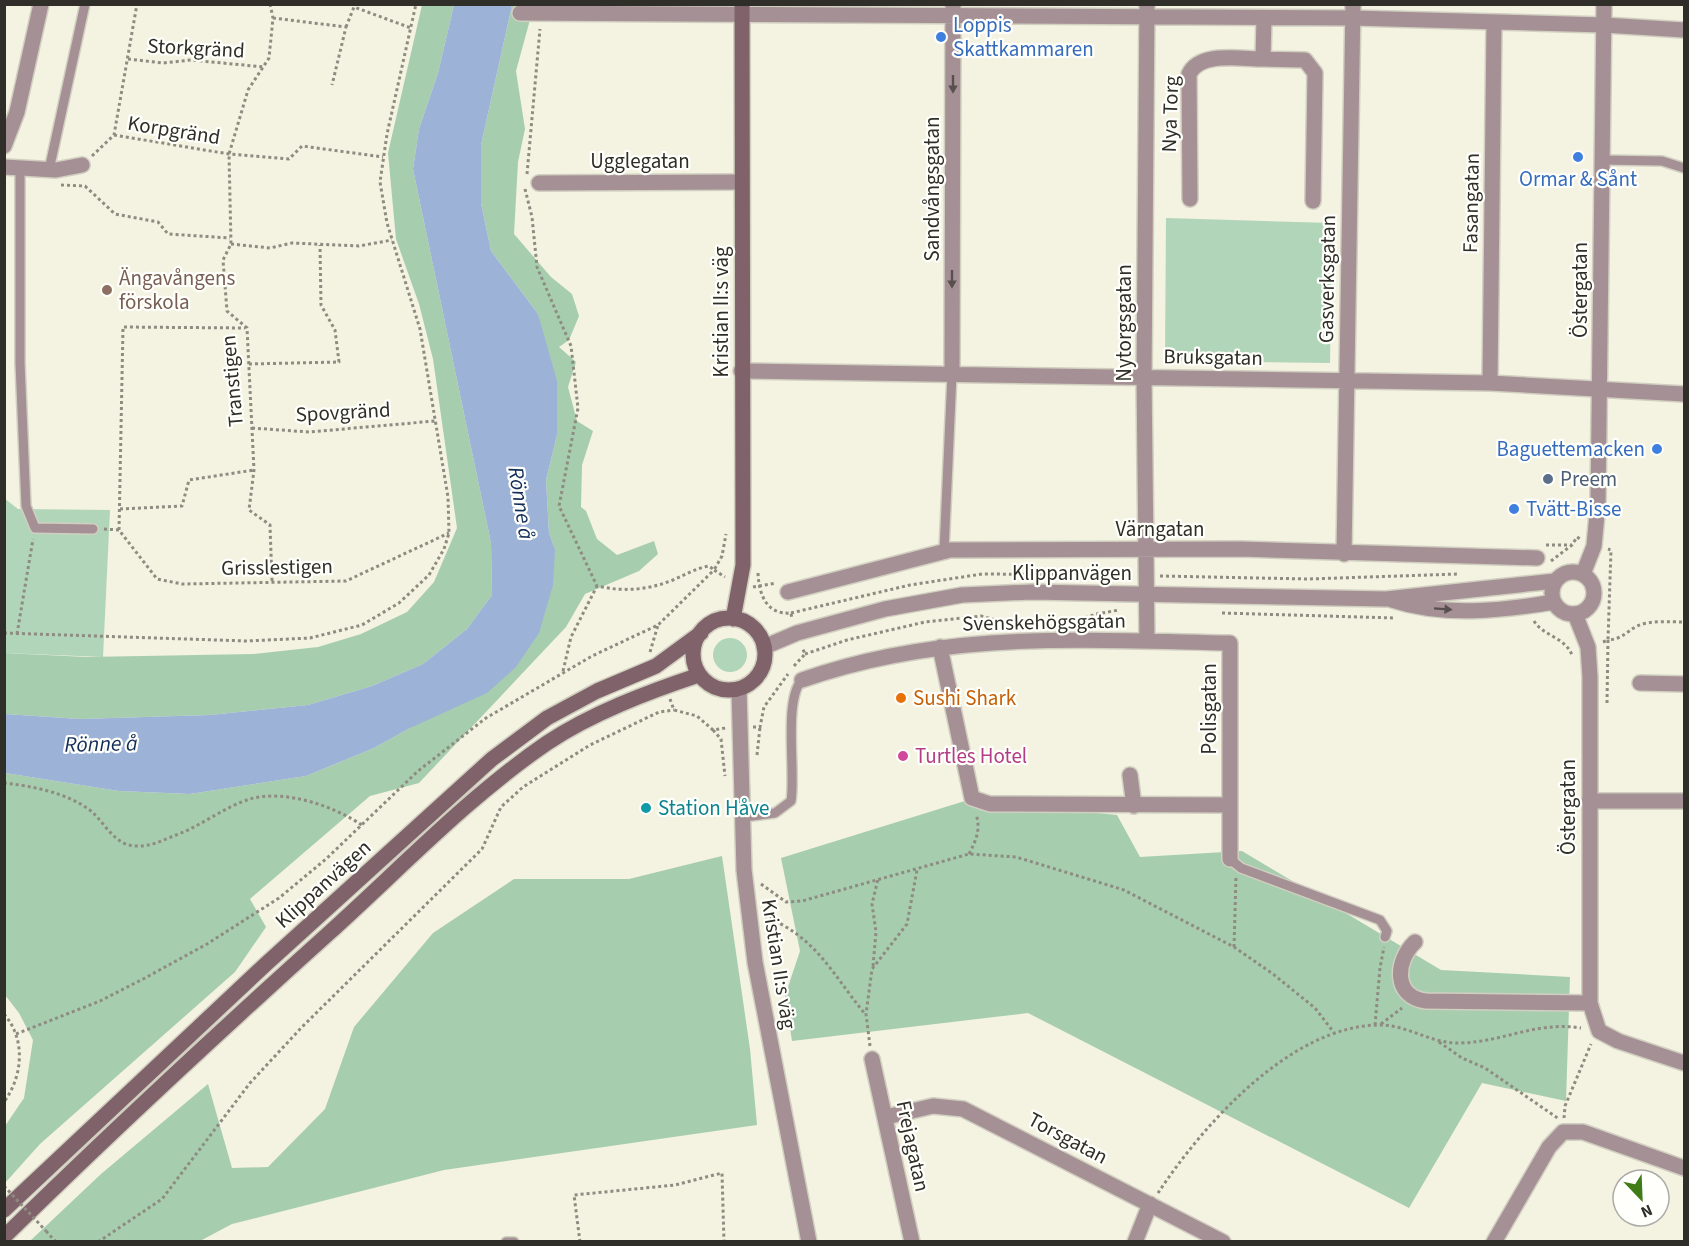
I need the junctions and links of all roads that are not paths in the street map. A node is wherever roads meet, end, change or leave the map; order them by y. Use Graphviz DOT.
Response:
graph roads {
  1 [pos="41,4"];
  2 [pos="85,4"];
  3 [pos="1604,4"];
  4 [pos="742,10"];
  5 [pos="953,10"];
  6 [pos="1147,11"];
  7 [pos="1353,11"];
  8 [pos="520,13"];
  9 [pos="1264,18"];
  10 [pos="1494,23"];
  11 [pos="1604,25"];
  12 [pos="1684,30"];
  13 [pos="1263,59"];
  14 [pos="11,111"];
  15 [pos="4,146"];
  16 [pos="1601,160"];
  17 [pos="82,165"];
  18 [pos="12,167"];
  19 [pos="1684,168"];
  20 [pos="49,170"];
  21 [pos="741,182"];
  22 [pos="540,183"];
  23 [pos="1190,199"];
  24 [pos="1313,201"];
  25 [pos="741,371"];
  26 [pos="952,374"];
  27 [pos="1144,377"];
  28 [pos="1346,381"];
  29 [pos="1490,383"];
  30 [pos="1601,387"];
  31 [pos="1684,394"];
  32 [pos="93,529"];
  33 [pos="1146,550"];
  34 [pos="944,551"];
  35 [pos="1344,554"];
  36 [pos="1537,558"];
  37 [pos="1583,574"];
  38 [pos="1555,581"];
  39 [pos="788,592"];
  40 [pos="1146,594"];
  41 [pos="1386,599"];
  42 [pos="1554,602"];
  43 [pos="1575,614"];
  44 [pos="733,619"];
  45 [pos="701,633"];
  46 [pos="1147,641"];
  47 [pos="764,646"];
  48 [pos="940,647"];
  49 [pos="699,675"];
  50 [pos="802,680"];
  51 [pos="1640,683"];
  52 [pos="1684,684"];
  53 [pos="739,689"];
  54 [pos="1131,775"];
  55 [pos="1589,801"];
  56 [pos="1684,801"];
  57 [pos="1230,805"];
  58 [pos="1134,806"];
  59 [pos="744,817"];
  60 [pos="1233,862"];
  61 [pos="1385,937"];
  62 [pos="1415,942"];
  63 [pos="1590,1004"];
  64 [pos="872,1059"];
  65 [pos="1684,1062"];
  66 [pos="886,1117"];
  67 [pos="1684,1168"];
  68 [pos="1150,1204"];
  69 [pos="4,1210"];
  70 [pos="4,1237"];
  71 [pos="506,1242"];
  72 [pos="514,1242"];
  73 [pos="810,1242"];
  74 [pos="912,1242"];
  75 [pos="1135,1242"];
  76 [pos="1223,1242"];
  77 [pos="1494,1242"];
  1 -- 14 [label="street"];
  2 -- 20 [label="lane"];
  3 -- 11 [label="street, Östergatan"];
  4 -- 5 [label="street"];
  4 -- 8 [label="street"];
  4 -- 21 [label="main road, Kristian II:s väg"];
  5 -- 6 [label="street"];
  5 -- 26 [label="street, Sandvångsgatan, one-way"];
  6 -- 9 [label="street"];
  6 -- 27 [label="street, Nytorgsgatan"];
  7 -- 9 [label="street"];
  7 -- 10 [label="street"];
  7 -- 28 [label="street, Gasverksgatan"];
  9 -- 13 [label="street"];
  10 -- 11 [label="street"];
  10 -- 29 [label="street, Fasangatan"];
  11 -- 12 [label="street"];
  11 -- 16 [label="street, Östergatan"];
  13 -- 23 [label="street, Nya Torg"];
  13 -- 24 [label="street, Nya Torg"];
  14 -- 15 [label="street"];
  16 -- 19 [label="lane"];
  16 -- 30 [label="street, Östergatan"];
  17 -- 20 [label="street"];
  18 -- 20 [label="street"];
  18 -- 32 [label="lane"];
  21 -- 22 [label="street, Ugglegatan"];
  21 -- 25 [label="main road, Kristian II:s väg"];
  25 -- 26 [label="street, Bruksgatan"];
  25 -- 44 [label="main road, Kristian II:s väg"];
  26 -- 27 [label="street, Bruksgatan"];
  26 -- 34 [label="lane"];
  27 -- 28 [label="street, Bruksgatan"];
  27 -- 33 [label="street, Nytorgsgatan"];
  28 -- 29 [label="street, Bruksgatan"];
  28 -- 35 [label="street, Gasverksgatan"];
  29 -- 30 [label="street, Bruksgatan"];
  30 -- 31 [label="street, Bruksgatan"];
  30 -- 37 [label="street, Östergatan"];
  33 -- 34 [label="street, Värngatan"];
  33 -- 35 [label="street, Värngatan"];
  33 -- 40 [label="street, Nytorgsgatan"];
  34 -- 39 [label="street, Värngatan"];
  35 -- 36 [label="street, Värngatan"];
  37 -- 38 [label="street"];
  37 -- 43 [label="street"];
  38 -- 41 [label="street, Klippanvägen"];
  38 -- 42 [label="street"];
  40 -- 41 [label="street, Klippanvägen"];
  40 -- 46 [label="street, Nytorgsgatan"];
  40 -- 47 [label="street, Klippanvägen"];
  41 -- 42 [label="street, Klippanvägen, one-way"];
  42 -- 43 [label="street"];
  43 -- 55 [label="street, Östergatan"];
  44 -- 45 [label="main road, Klippanvägen"];
  44 -- 47 [label="main road"];
  45 -- 49 [label="main road"];
  45 -- 69 [label="main road, Klippanvägen"];
  46 -- 48 [label="street, Svenskehögsgatan"];
  46 -- 57 [label="street, Polisgatan"];
  47 -- 53 [label="main road"];
  48 -- 50 [label="street, Svenskehögsgatan"];
  48 -- 58 [label="street"];
  49 -- 53 [label="main road"];
  49 -- 70 [label="main road, Klippanvägen"];
  50 -- 59 [label="lane"];
  51 -- 52 [label="street"];
  53 -- 59 [label="street, Kristian II:s väg"];
  54 -- 58 [label="street"];
  55 -- 56 [label="street"];
  55 -- 63 [label="street, Östergatan"];
  57 -- 58 [label="street"];
  57 -- 60 [label="street, Polisgatan"];
  59 -- 73 [label="street, Kristian II:s väg"];
  60 -- 61 [label="lane"];
  62 -- 63 [label="street"];
  63 -- 65 [label="street, Östergatan"];
  64 -- 66 [label="street, Frejagatan"];
  66 -- 68 [label="street, Torsgatan"];
  66 -- 74 [label="street, Frejagatan"];
  67 -- 77 [label="street"];
  68 -- 75 [label="street"];
  68 -- 76 [label="street, Torsgatan"];
  71 -- 72 [label="lane"];
}
